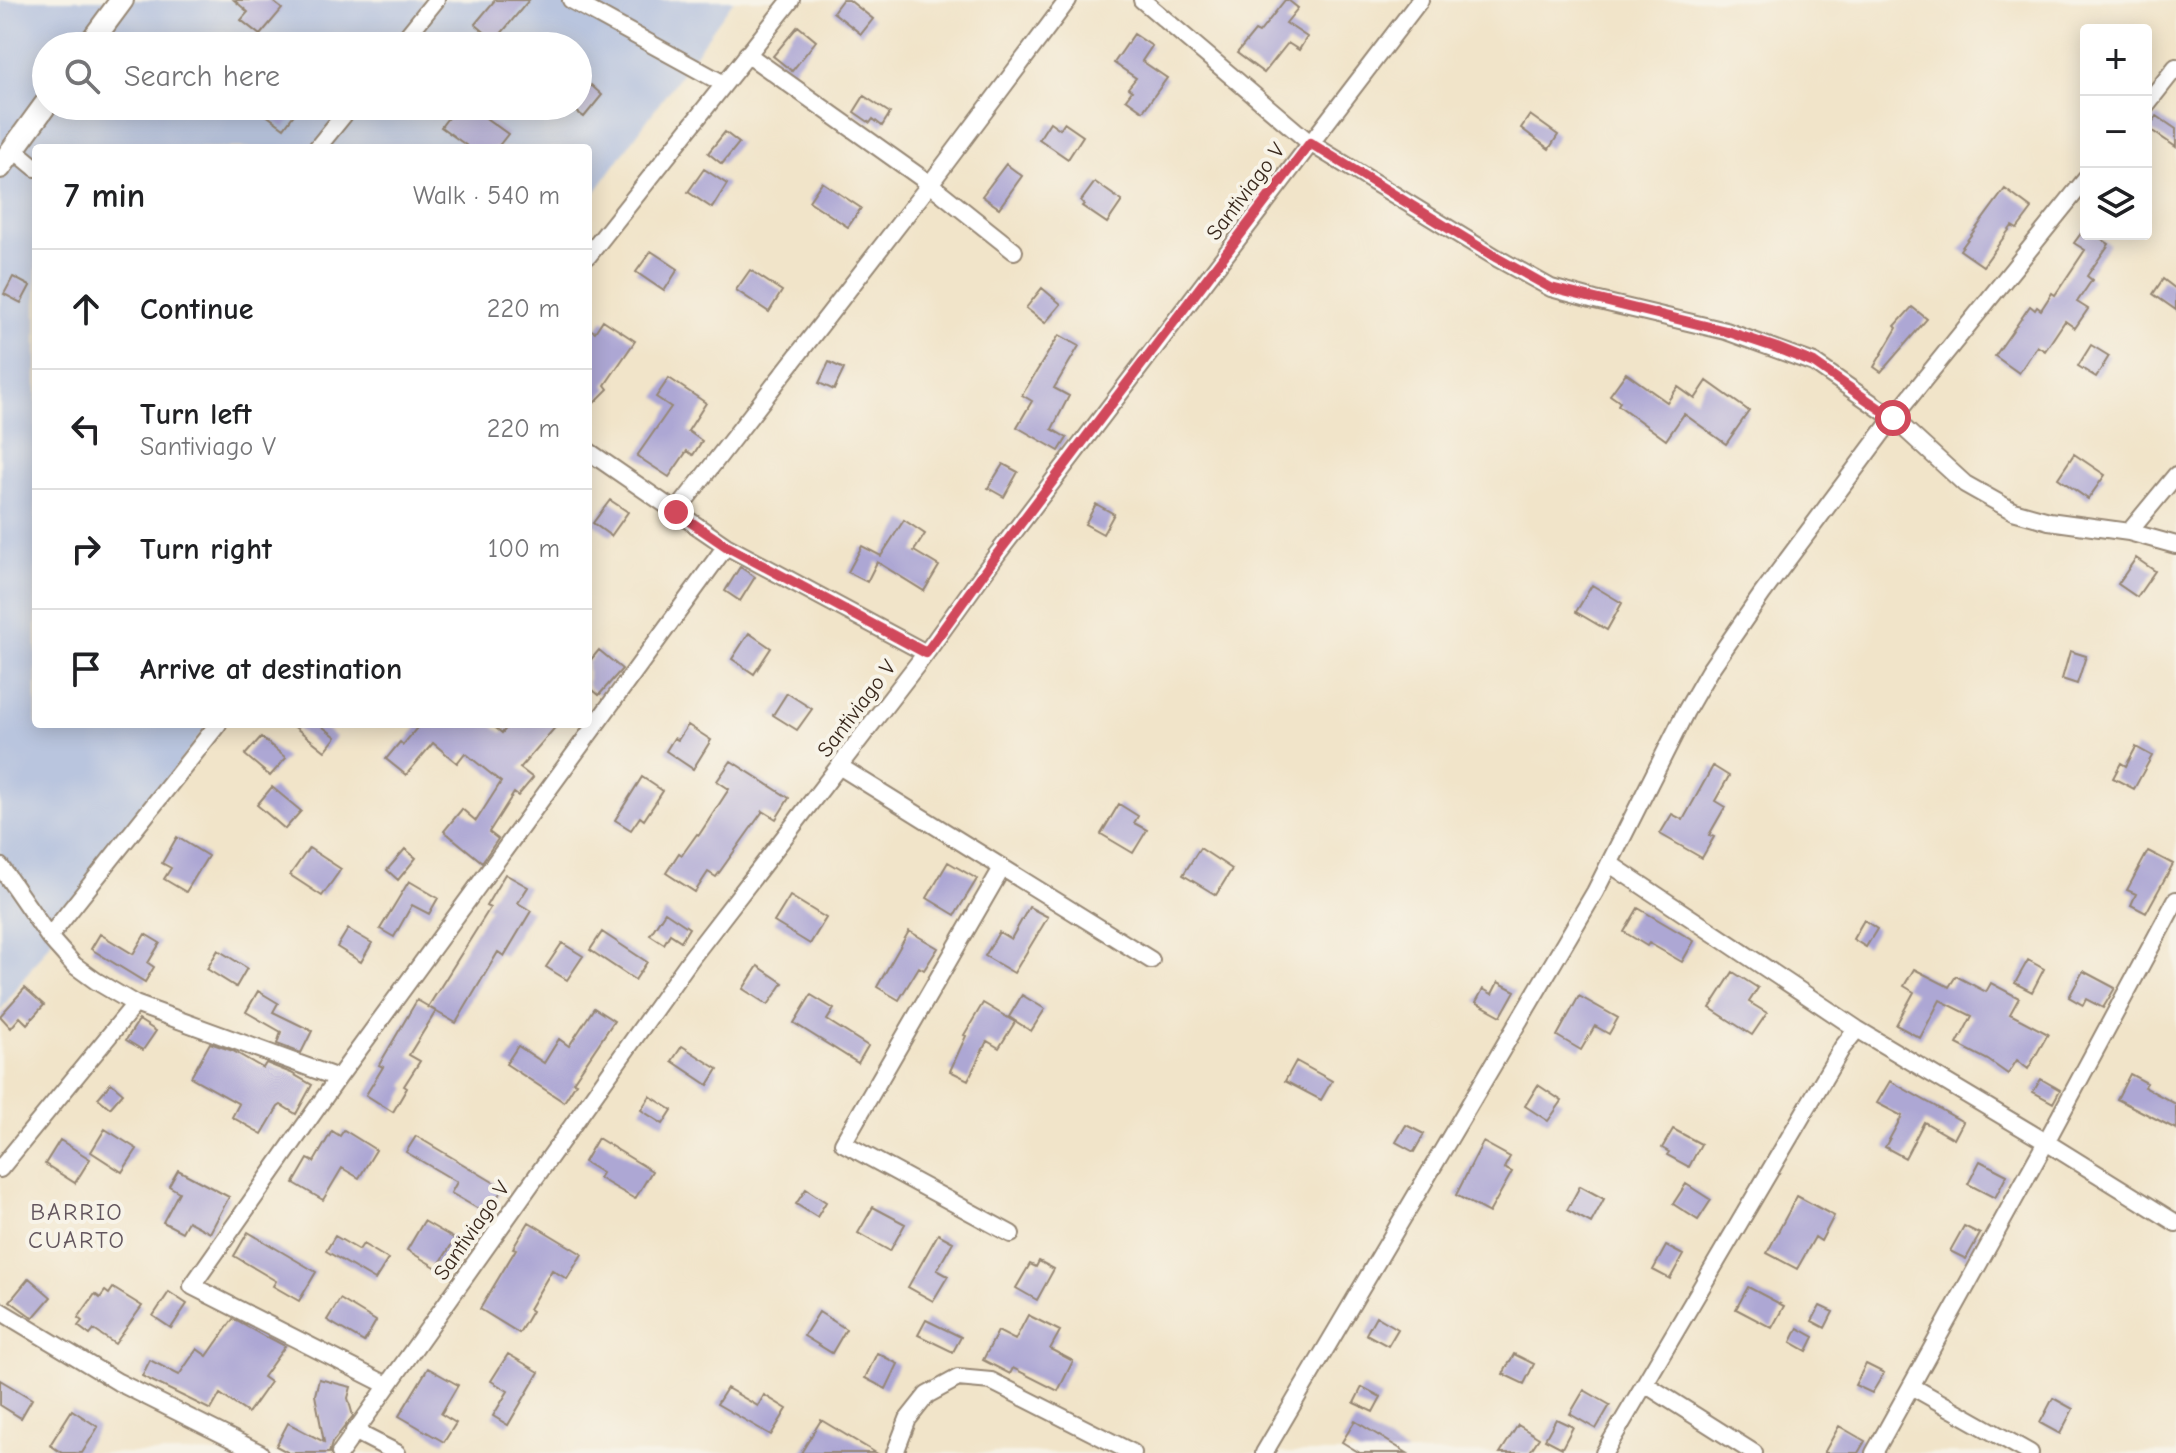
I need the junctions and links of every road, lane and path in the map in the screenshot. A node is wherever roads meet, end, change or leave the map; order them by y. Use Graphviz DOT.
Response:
graph roads {
  1 [pos="122,0"];
  2 [pos="436,0"];
  3 [pos="571,0"];
  4 [pos="791,0"];
  5 [pos="1068,0"];
  6 [pos="1142,0"];
  7 [pos="1420,0"];
  8 [pos="98,32"];
  9 [pos="410,32"];
  10 [pos="747,54"];
  11 [pos="2176,67"];
  12 [pos="724,84"];
  13 [pos="2152,97"];
  14 [pos="34,120"];
  15 [pos="340,120"];
  16 [pos="1310,143"];
  17 [pos="320,144"];
  18 [pos="6,158"];
  19 [pos="32,167"];
  20 [pos="930,184"];
  21 [pos="2080,186"];
  22 [pos="592,251"];
  23 [pos="1014,251"];
  24 [pos="1893,418"];
  25 [pos="592,454"];
  26 [pos="2176,475"];
  27 [pos="676,512"];
  28 [pos="2129,532"];
  29 [pos="2176,545"];
  30 [pos="726,546"];
  31 [pos="926,653"];
  32 [pos="215,728"];
  33 [pos="839,766"];
  34 [pos="1610,864"];
  35 [pos="0,866"];
  36 [pos="1002,868"];
  37 [pos="2176,900"];
  38 [pos="49,937"];
  39 [pos="1151,960"];
  40 [pos="135,1004"];
  41 [pos="1857,1029"];
  42 [pos="338,1078"];
  43 [pos="2046,1142"];
  44 [pos="0,1169"];
  45 [pos="2176,1223"];
  46 [pos="1011,1234"];
  47 [pos="0,1311"];
  48 [pos="1645,1384"];
  49 [pos="387,1385"];
  50 [pos="1911,1386"];
  51 [pos="354,1431"];
  52 [pos="260,1453"];
  53 [pos="340,1453"];
  54 [pos="397,1453"];
  55 [pos="895,1453"];
  56 [pos="1133,1453"];
  57 [pos="1264,1453"];
  58 [pos="1604,1453"];
  59 [pos="1754,1453"];
  60 [pos="1874,1453"];
  61 [pos="2030,1453"];
  1 -- 8 [label="street"];
  2 -- 9 [label="street"];
  3 -- 12 [label="street"];
  4 -- 10 [label="street"];
  5 -- 20 [label="street"];
  6 -- 16 [label="street"];
  7 -- 16 [label="street, Santiviago V"];
  10 -- 12 [label="street"];
  10 -- 20 [label="street"];
  11 -- 13 [label="street"];
  12 -- 22 [label="street"];
  14 -- 18 [label="street"];
  15 -- 17 [label="street"];
  16 -- 24 [label="street"];
  16 -- 31 [label="street, Santiviago V"];
  18 -- 19 [label="street"];
  20 -- 23 [label="street"];
  20 -- 27 [label="street"];
  21 -- 24 [label="street"];
  24 -- 28 [label="street"];
  24 -- 34 [label="street"];
  25 -- 27 [label="street"];
  26 -- 28 [label="street"];
  27 -- 30 [label="street"];
  28 -- 29 [label="street"];
  30 -- 31 [label="street"];
  30 -- 42 [label="street"];
  31 -- 33 [label="street, Santiviago V"];
  32 -- 38 [label="street"];
  33 -- 36 [label="street"];
  33 -- 49 [label="street, Santiviago V"];
  34 -- 41 [label="street"];
  34 -- 57 [label="street"];
  35 -- 38 [label="street"];
  36 -- 39 [label="street"];
  36 -- 46 [label="street"];
  37 -- 43 [label="street"];
  38 -- 40 [label="street"];
  40 -- 42 [label="street"];
  40 -- 44 [label="street"];
  41 -- 43 [label="street"];
  41 -- 48 [label="street"];
  42 -- 49 [label="street"];
  43 -- 45 [label="street"];
  43 -- 50 [label="street"];
  47 -- 52 [label="street"];
  48 -- 58 [label="street"];
  48 -- 59 [label="street"];
  49 -- 51 [label="street, Santiviago V"];
  50 -- 60 [label="street"];
  50 -- 61 [label="street"];
  51 -- 53 [label="street, Santiviago V"];
  51 -- 54 [label="street"];
  55 -- 56 [label="street"];
}
